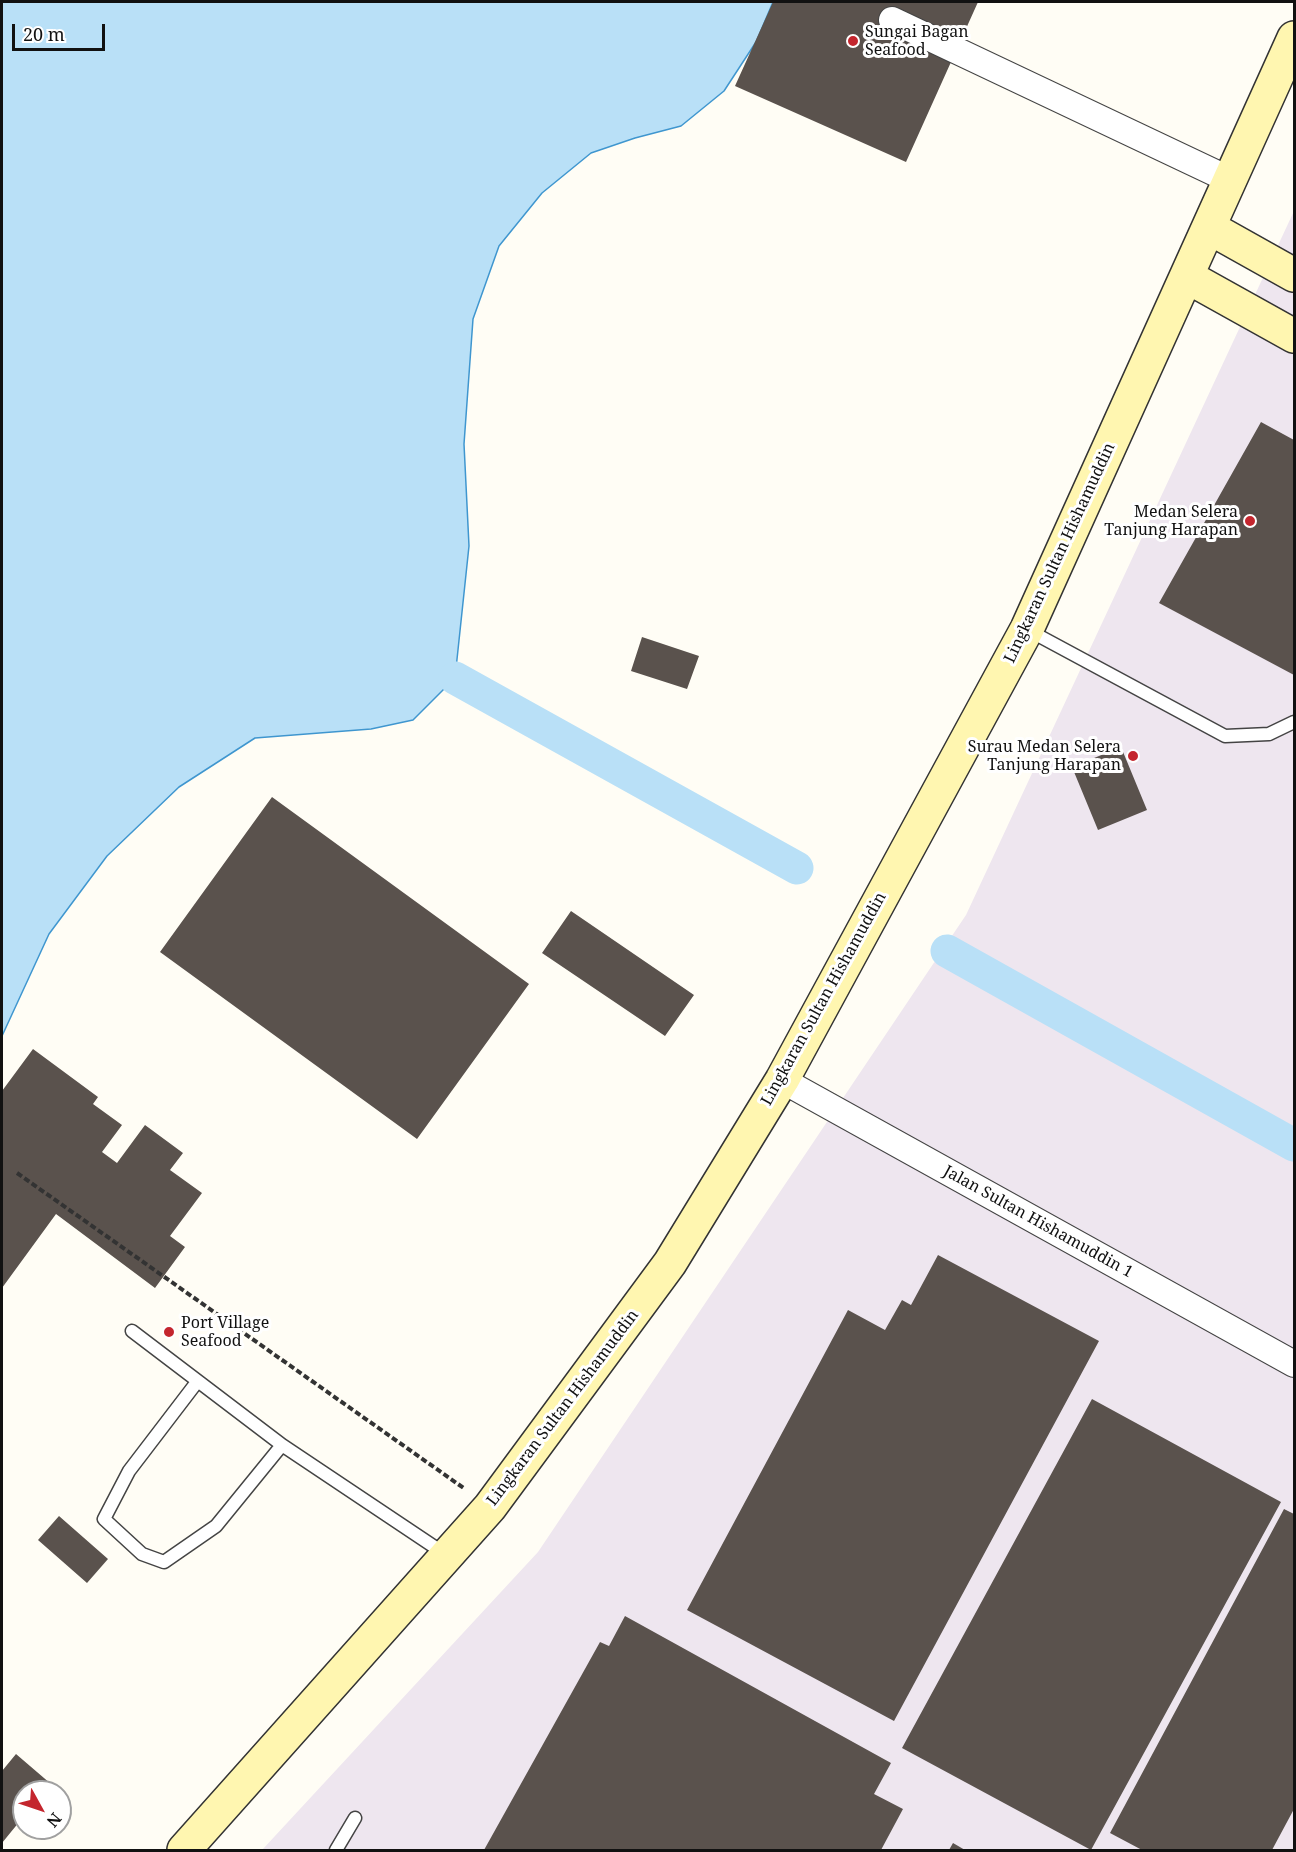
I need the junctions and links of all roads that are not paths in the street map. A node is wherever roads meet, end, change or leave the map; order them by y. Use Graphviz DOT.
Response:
graph roads {
  1 [pos="892,20"];
  2 [pos="1294,38"];
  3 [pos="1230,180"];
  4 [pos="1210,228"];
  5 [pos="1294,274"];
  6 [pos="1188,277"];
  7 [pos="1294,336"];
  8 [pos="1027,629"];
  9 [pos="1294,722"];
  10 [pos="782,1080"];
  11 [pos="132,1331"];
  12 [pos="1294,1364"];
  13 [pos="197,1382"];
  14 [pos="282,1445"];
  15 [pos="446,1555"];
  16 [pos="355,1818"];
  17 [pos="183,1851"];
  18 [pos="336,1851"];
  1 -- 3 [label="street"];
  2 -- 3 [label="street, Lingkaran Sultan Hishamuddin"];
  3 -- 4 [label="street, Lingkaran Sultan Hishamuddin"];
  4 -- 5 [label="street"];
  4 -- 6 [label="street, Lingkaran Sultan Hishamuddin"];
  6 -- 7 [label="street"];
  6 -- 8 [label="street, Lingkaran Sultan Hishamuddin"];
  8 -- 9 [label="lane"];
  8 -- 10 [label="street, Lingkaran Sultan Hishamuddin"];
  10 -- 12 [label="street, Jalan Sultan Hishamuddin 1"];
  10 -- 15 [label="street, Lingkaran Sultan Hishamuddin"];
  11 -- 13 [label="lane"];
  13 -- 14 [label="lane"];
  13 -- 14 [label="lane"];
  14 -- 15 [label="lane"];
  15 -- 17 [label="street, Lingkaran Sultan Hishamuddin"];
  16 -- 18 [label="lane"];
}
